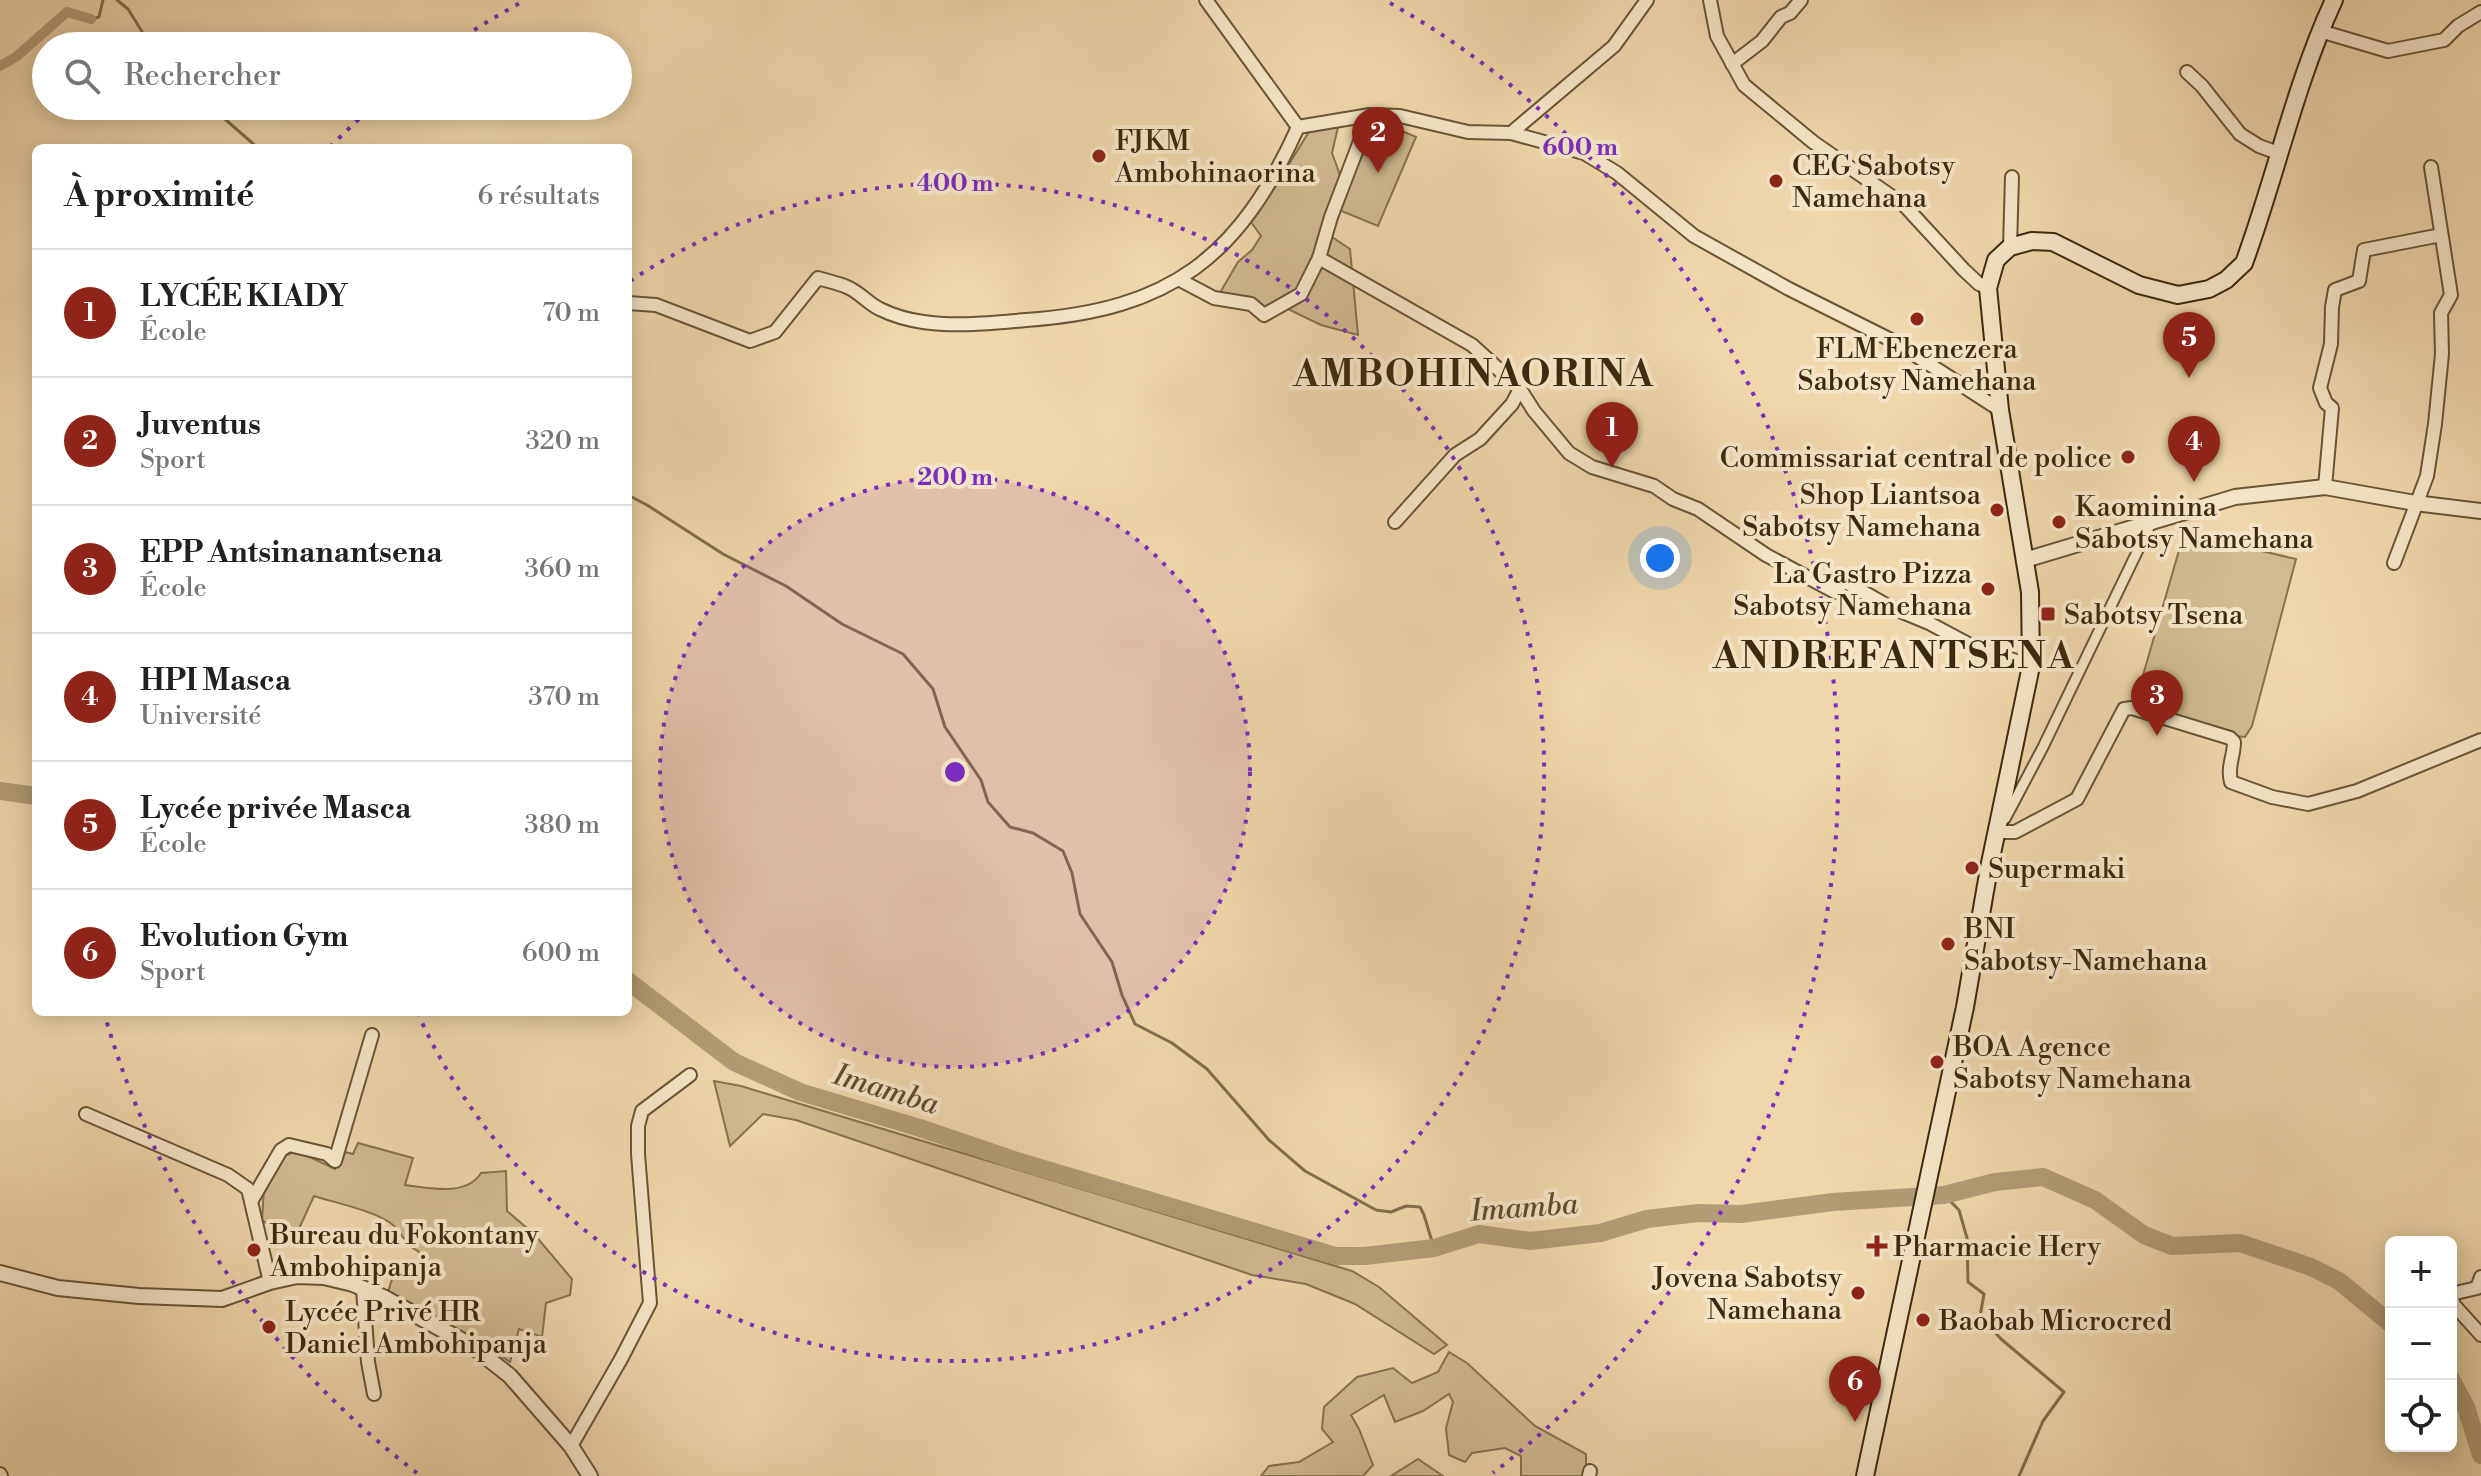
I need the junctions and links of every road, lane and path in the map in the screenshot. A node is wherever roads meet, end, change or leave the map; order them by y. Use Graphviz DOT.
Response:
graph roads {
  1 [pos="1206,0"];
  2 [pos="1647,0"];
  3 [pos="1710,0"];
  4 [pos="1801,0"];
  5 [pos="2334,0"];
  6 [pos="2481,12"];
  7 [pos="2320,31"];
  8 [pos="1732,64"];
  9 [pos="2187,72"];
  10 [pos="1370,115"];
  11 [pos="1298,127"];
  12 [pos="1511,133"];
  13 [pos="2278,153"];
  14 [pos="2431,167"];
  15 [pos="2012,177"];
  16 [pos="2441,235"];
  17 [pos="2010,247"];
  18 [pos="1319,258"];
  19 [pos="1180,280"];
  20 [pos="1988,288"];
  21 [pos="632,303"];
  22 [pos="1520,389"];
  23 [pos="2000,410"];
  24 [pos="2325,487"];
  25 [pos="2415,503"];
  26 [pos="2481,511"];
  27 [pos="2152,521"];
  28 [pos="1395,522"];
  29 [pos="2025,560"];
  30 [pos="2394,563"];
  31 [pos="2031,666"];
  32 [pos="2481,740"];
  33 [pos="1997,832"];
  34 [pos="372,1035"];
  35 [pos="690,1075"];
  36 [pos="86,1114"];
  37 [pos="252,1200"];
  38 [pos="0,1273"];
  39 [pos="2481,1277"];
  40 [pos="270,1282"];
  41 [pos="363,1288"];
  42 [pos="2481,1335"];
  43 [pos="374,1394"];
  44 [pos="571,1446"];
  45 [pos="590,1476"];
  46 [pos="1865,1476"];
  1 -- 11 [label="street"];
  2 -- 12 [label="street"];
  3 -- 8 [label="street"];
  4 -- 8 [label="street"];
  5 -- 7 [label="main road"];
  6 -- 7 [label="street"];
  7 -- 13 [label="main road"];
  8 -- 20 [label="street"];
  9 -- 13 [label="street"];
  10 -- 11 [label="street"];
  10 -- 12 [label="street"];
  10 -- 18 [label="street"];
  11 -- 19 [label="street"];
  12 -- 23 [label="street"];
  13 -- 17 [label="main road"];
  14 -- 16 [label="street"];
  15 -- 17 [label="street"];
  16 -- 24 [label="street"];
  16 -- 25 [label="street"];
  17 -- 20 [label="main road"];
  18 -- 19 [label="street"];
  18 -- 22 [label="street"];
  19 -- 21 [label="street"];
  20 -- 23 [label="main road"];
  22 -- 28 [label="street"];
  22 -- 31 [label="street"];
  23 -- 29 [label="main road"];
  24 -- 25 [label="street"];
  24 -- 27 [label="street"];
  25 -- 26 [label="street"];
  25 -- 30 [label="street"];
  27 -- 29 [label="street"];
  27 -- 33 [label="street"];
  29 -- 31 [label="main road"];
  31 -- 33 [label="main road"];
  32 -- 33 [label="street"];
  33 -- 46 [label="main road"];
  34 -- 37 [label="street"];
  35 -- 44 [label="street"];
  36 -- 37 [label="street"];
  37 -- 40 [label="street"];
  38 -- 40 [label="street"];
  39 -- 42 [label="street"];
  40 -- 41 [label="street"];
  41 -- 43 [label="street"];
  41 -- 44 [label="street"];
  44 -- 45 [label="street"];
}
